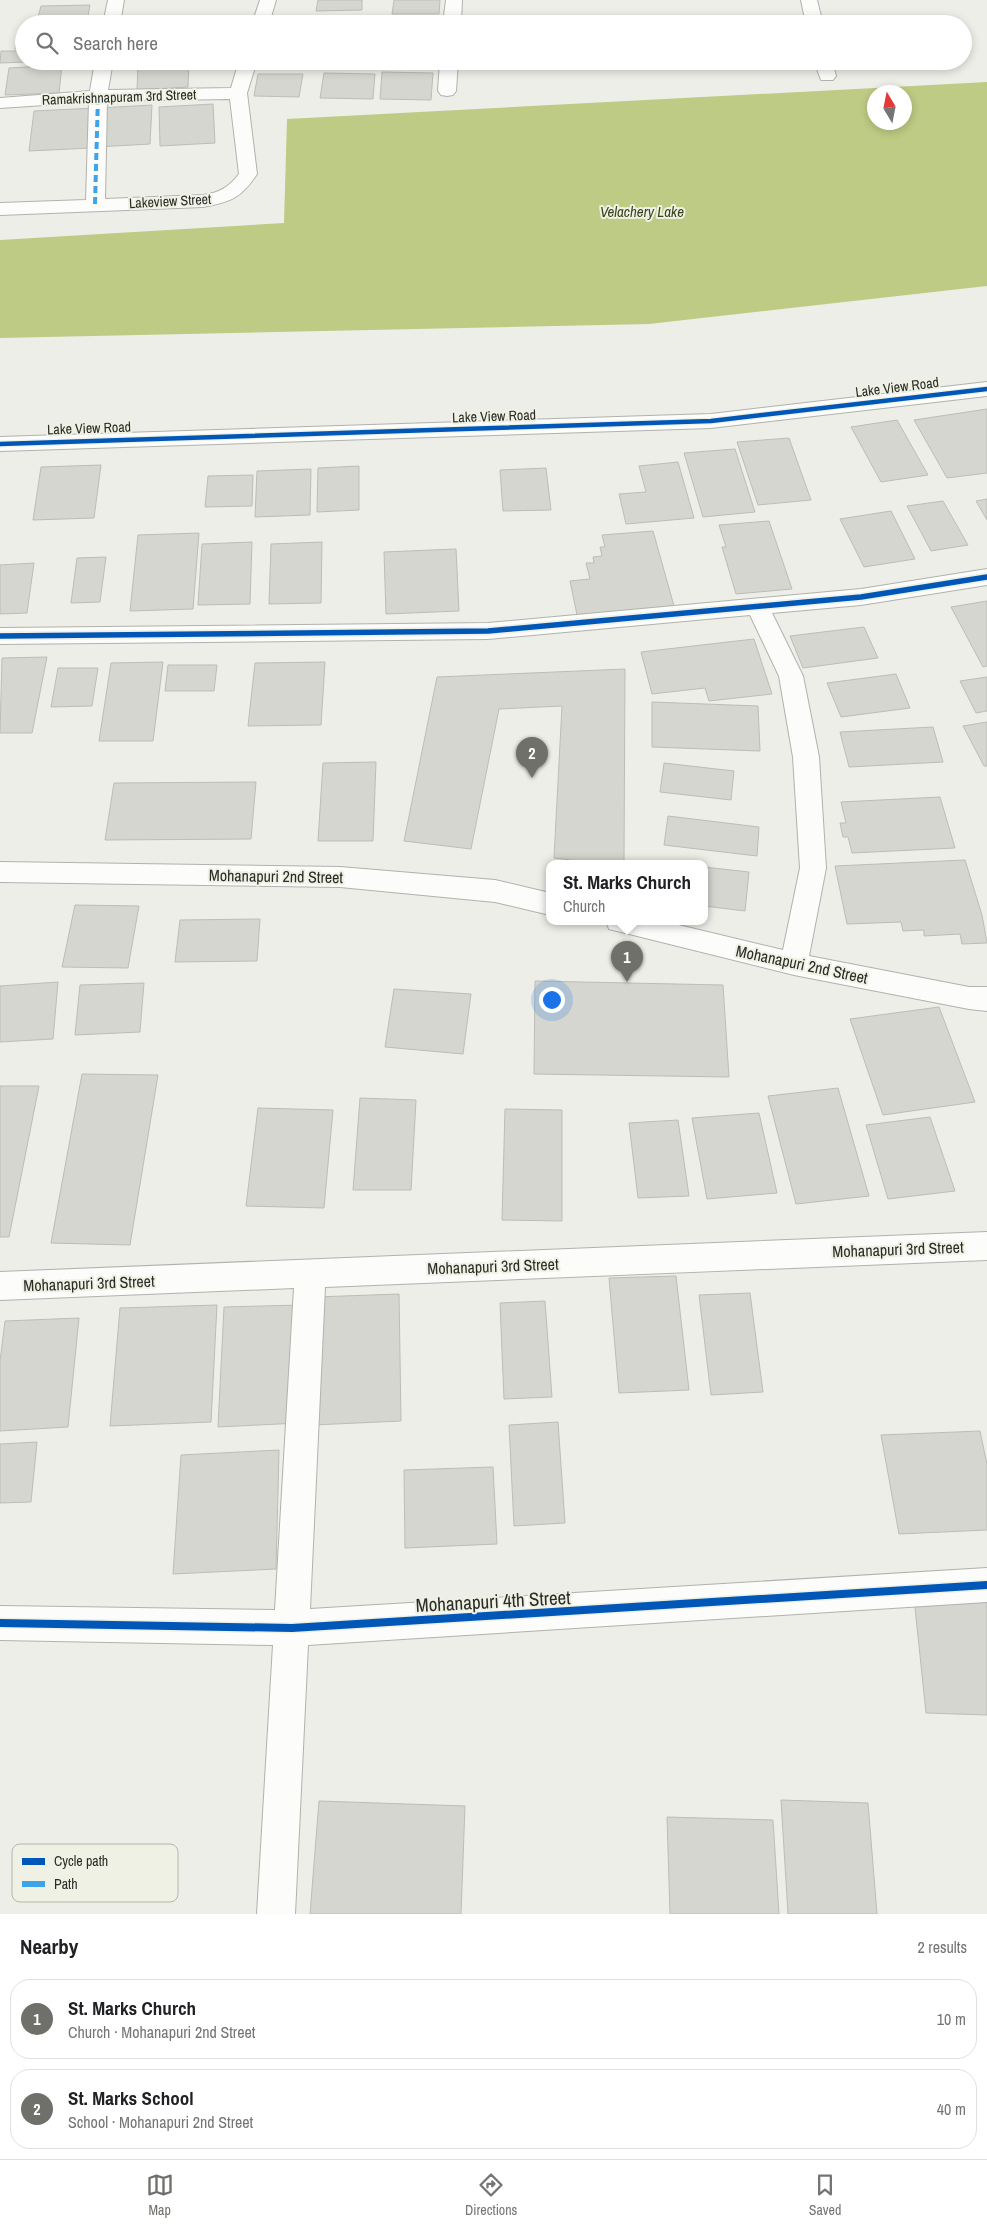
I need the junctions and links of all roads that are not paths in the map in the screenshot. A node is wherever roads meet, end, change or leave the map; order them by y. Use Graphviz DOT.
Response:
graph roads {
  1 [pos="116,0"];
  2 [pos="268,0"];
  3 [pos="454,0"];
  4 [pos="809,0"];
  5 [pos="113,15"];
  6 [pos="263,15"];
  7 [pos="453,15"];
  8 [pos="813,15"];
  9 [pos="102,70"];
  10 [pos="245,70"];
  11 [pos="448,70"];
  12 [pos="447,91"];
  13 [pos="238,93"];
  14 [pos="98,96"];
  15 [pos="0,103"];
  16 [pos="95,204"];
  17 [pos="0,209"];
  18 [pos="987,389"];
  19 [pos="0,444"];
  20 [pos="987,578"];
  21 [pos="756,606"];
  22 [pos="0,636"];
  23 [pos="0,872"];
  24 [pos="546,903"];
  25 [pos="634,925"];
  26 [pos="794,964"];
  27 [pos="987,999"];
  28 [pos="987,1246"];
  29 [pos="310,1273"];
  30 [pos="0,1286"];
  31 [pos="987,1585"];
  32 [pos="0,1623"];
  33 [pos="292,1628"];
  34 [pos="276,1914"];
  1 -- 5 [label="street"];
  2 -- 6 [label="street"];
  3 -- 7 [label="street"];
  4 -- 8 [label="street"];
  9 -- 14 [label="street"];
  10 -- 13 [label="street"];
  11 -- 12 [label="street"];
  13 -- 14 [label="street, Ramakrishnapuram 3rd Street"];
  13 -- 16 [label="street, Lakeview Street"];
  14 -- 15 [label="street, Ramakrishnapuram 3rd Street"];
  14 -- 16 [label="street"];
  16 -- 17 [label="street, Lakeview Street"];
  18 -- 19 [label="street, Lake View Road"];
  20 -- 21 [label="street"];
  21 -- 22 [label="street"];
  21 -- 26 [label="street"];
  23 -- 24 [label="street, Mohanapuri 2nd Street"];
  25 -- 26 [label="street, Mohanapuri 2nd Street"];
  26 -- 27 [label="street, Mohanapuri 2nd Street"];
  28 -- 29 [label="street, Mohanapuri 3rd Street"];
  29 -- 30 [label="street, Mohanapuri 3rd Street"];
  29 -- 33 [label="street"];
  31 -- 33 [label="street, Mohanapuri 4th Street"];
  32 -- 33 [label="street, Mohanapuri 4th Street"];
  33 -- 34 [label="street"];
}
